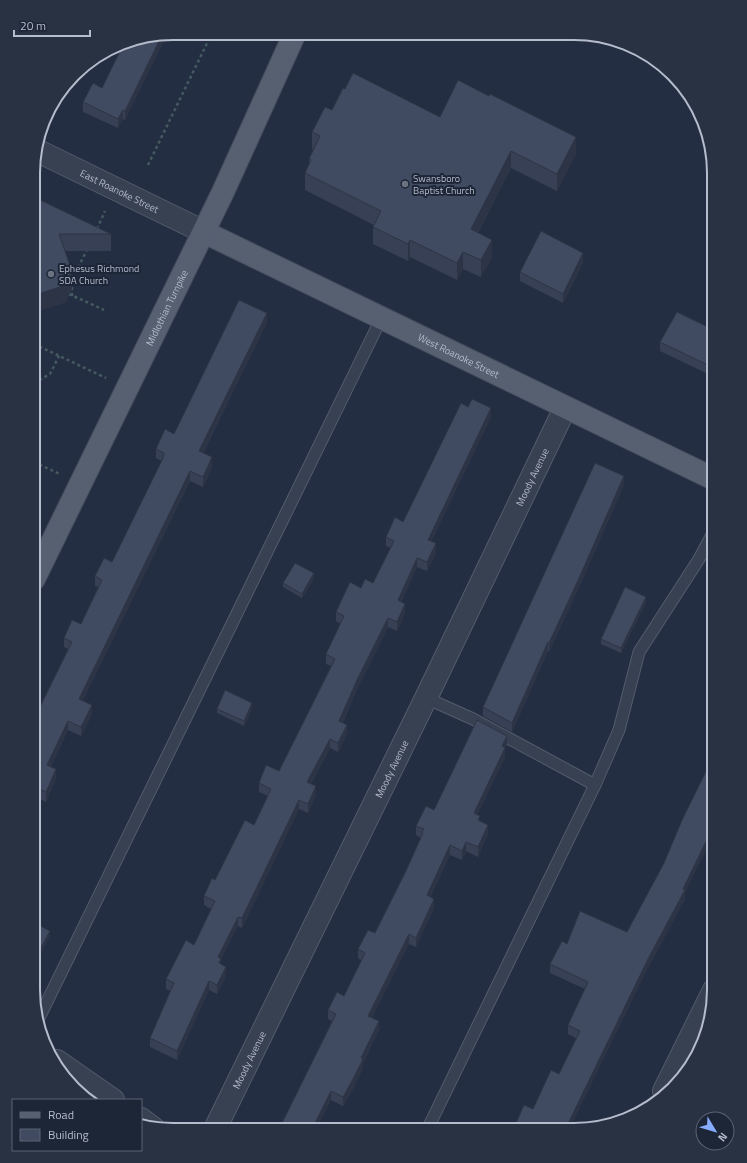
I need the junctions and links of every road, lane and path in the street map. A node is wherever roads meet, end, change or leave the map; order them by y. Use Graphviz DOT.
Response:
graph roads {
  1 [pos="209,40"];
  2 [pos="292,40"];
  3 [pos="42,153"];
  4 [pos="148,165"];
  5 [pos="106,211"];
  6 [pos="96,232"];
  7 [pos="204,232"];
  8 [pos="89,245"];
  9 [pos="69,294"];
  10 [pos="72,296"];
  11 [pos="104,310"];
  12 [pos="381,319"];
  13 [pos="40,347"];
  14 [pos="59,356"];
  15 [pos="106,378"];
  16 [pos="40,380"];
  17 [pos="565,408"];
  18 [pos="40,465"];
  19 [pos="60,474"];
  20 [pos="707,477"];
  21 [pos="707,546"];
  22 [pos="40,567"];
  23 [pos="426,698"];
  24 [pos="594,785"];
  25 [pos="706,1006"];
  26 [pos="42,1011"];
  27 [pos="65,1067"];
  28 [pos="667,1085"];
  29 [pos="112,1099"];
  30 [pos="218,1123"];
  31 [pos="429,1123"];
  1 -- 4 [label="path"];
  2 -- 7 [label="main road, Midlothian Turnpike"];
  3 -- 7 [label="street, East Roanoke Street"];
  5 -- 6 [label="path"];
  7 -- 12 [label="main road, West Roanoke Street"];
  7 -- 22 [label="main road, Midlothian Turnpike"];
  8 -- 10 [label="path"];
  9 -- 10 [label="path"];
  10 -- 11 [label="path"];
  12 -- 17 [label="main road, West Roanoke Street"];
  12 -- 26 [label="lane"];
  13 -- 14 [label="path"];
  14 -- 15 [label="path"];
  14 -- 16 [label="path"];
  17 -- 20 [label="main road, West Roanoke Street"];
  17 -- 23 [label="street, Moody Avenue"];
  18 -- 19 [label="path"];
  21 -- 24 [label="lane"];
  23 -- 24 [label="lane"];
  23 -- 30 [label="street, Moody Avenue"];
  24 -- 31 [label="lane"];
  25 -- 28 [label="street"];
  27 -- 29 [label="street"];
}
